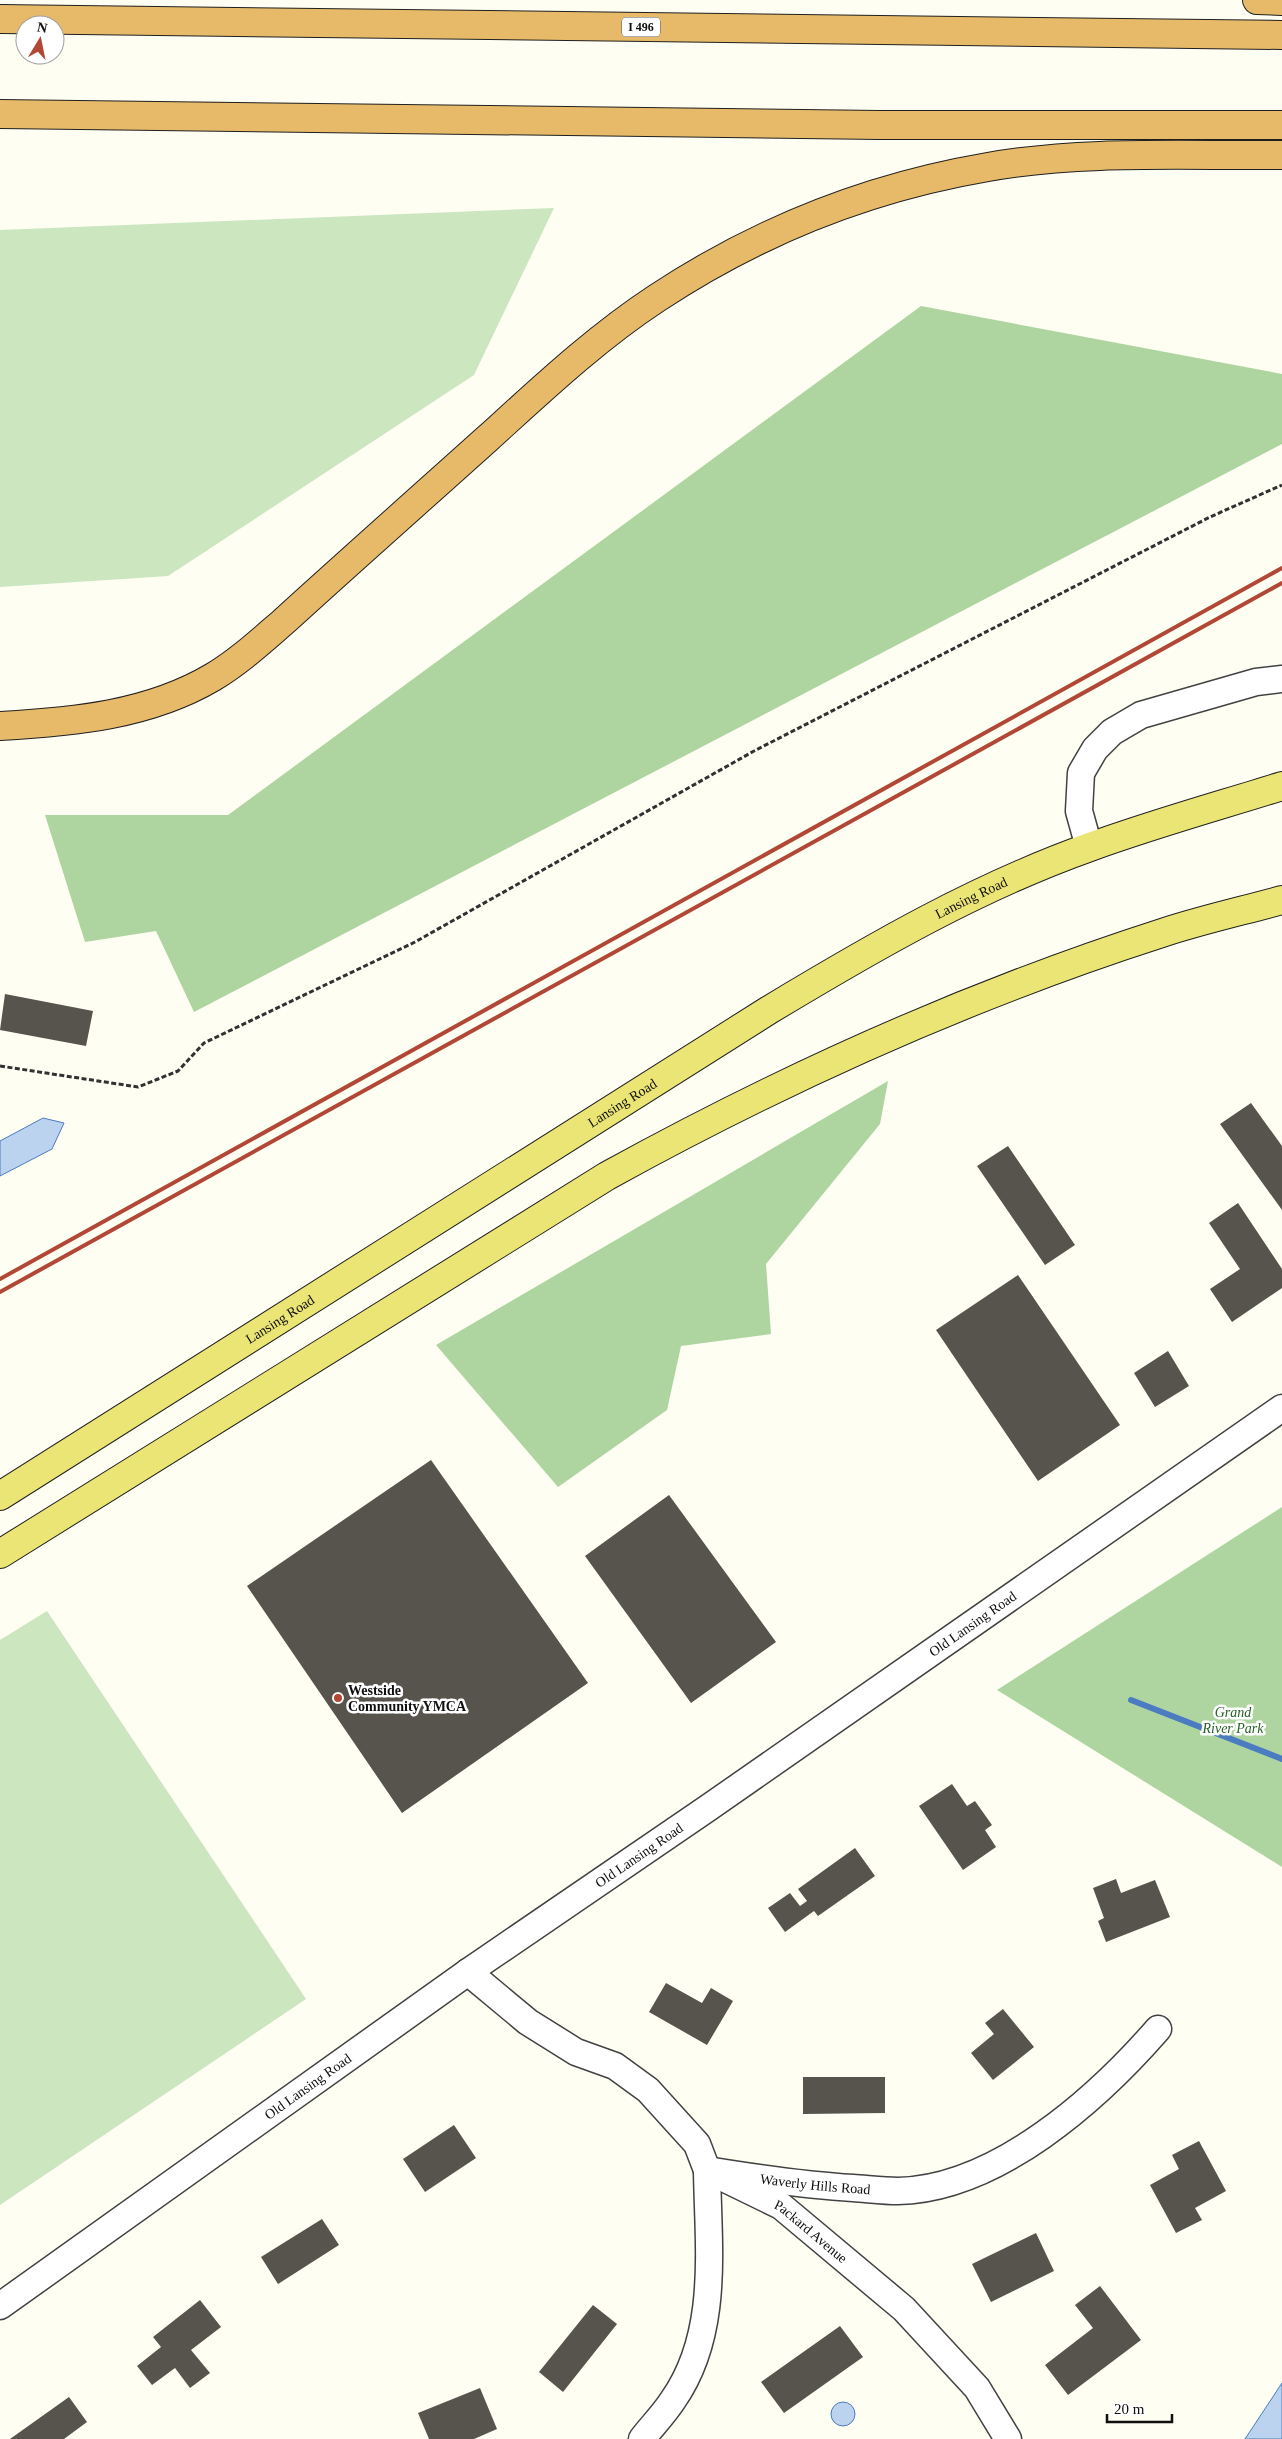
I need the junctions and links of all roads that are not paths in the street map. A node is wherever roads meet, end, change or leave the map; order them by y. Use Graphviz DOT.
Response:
graph roads {
  1 [pos="1257,0"];
  2 [pos="1282,1"];
  3 [pos="0,18"];
  4 [pos="1282,35"];
  5 [pos="0,114"];
  6 [pos="1282,125"];
  7 [pos="1282,155"];
  8 [pos="1282,679"];
  9 [pos="0,726"];
  10 [pos="1282,786"];
  11 [pos="1089,847"];
  12 [pos="1282,900"];
  13 [pos="1282,1408"];
  14 [pos="0,1496"];
  15 [pos="0,1554"];
  16 [pos="468,1972"];
  17 [pos="1158,2029"];
  18 [pos="707,2170"];
  19 [pos="0,2306"];
  20 [pos="642,2439"];
  21 [pos="1008,2439"];
  1 -- 2 [label="highway"];
  3 -- 4 [label="highway, I 496"];
  5 -- 6 [label="highway"];
  7 -- 9 [label="highway"];
  8 -- 11 [label="street"];
  10 -- 11 [label="main road, Lansing Road"];
  11 -- 14 [label="main road, Lansing Road"];
  12 -- 15 [label="main road"];
  13 -- 16 [label="street, Old Lansing Road"];
  16 -- 18 [label="street"];
  16 -- 19 [label="street, Old Lansing Road"];
  17 -- 18 [label="street, Waverly Hills Road"];
  18 -- 20 [label="street"];
  18 -- 21 [label="street, Packard Avenue"];
}
